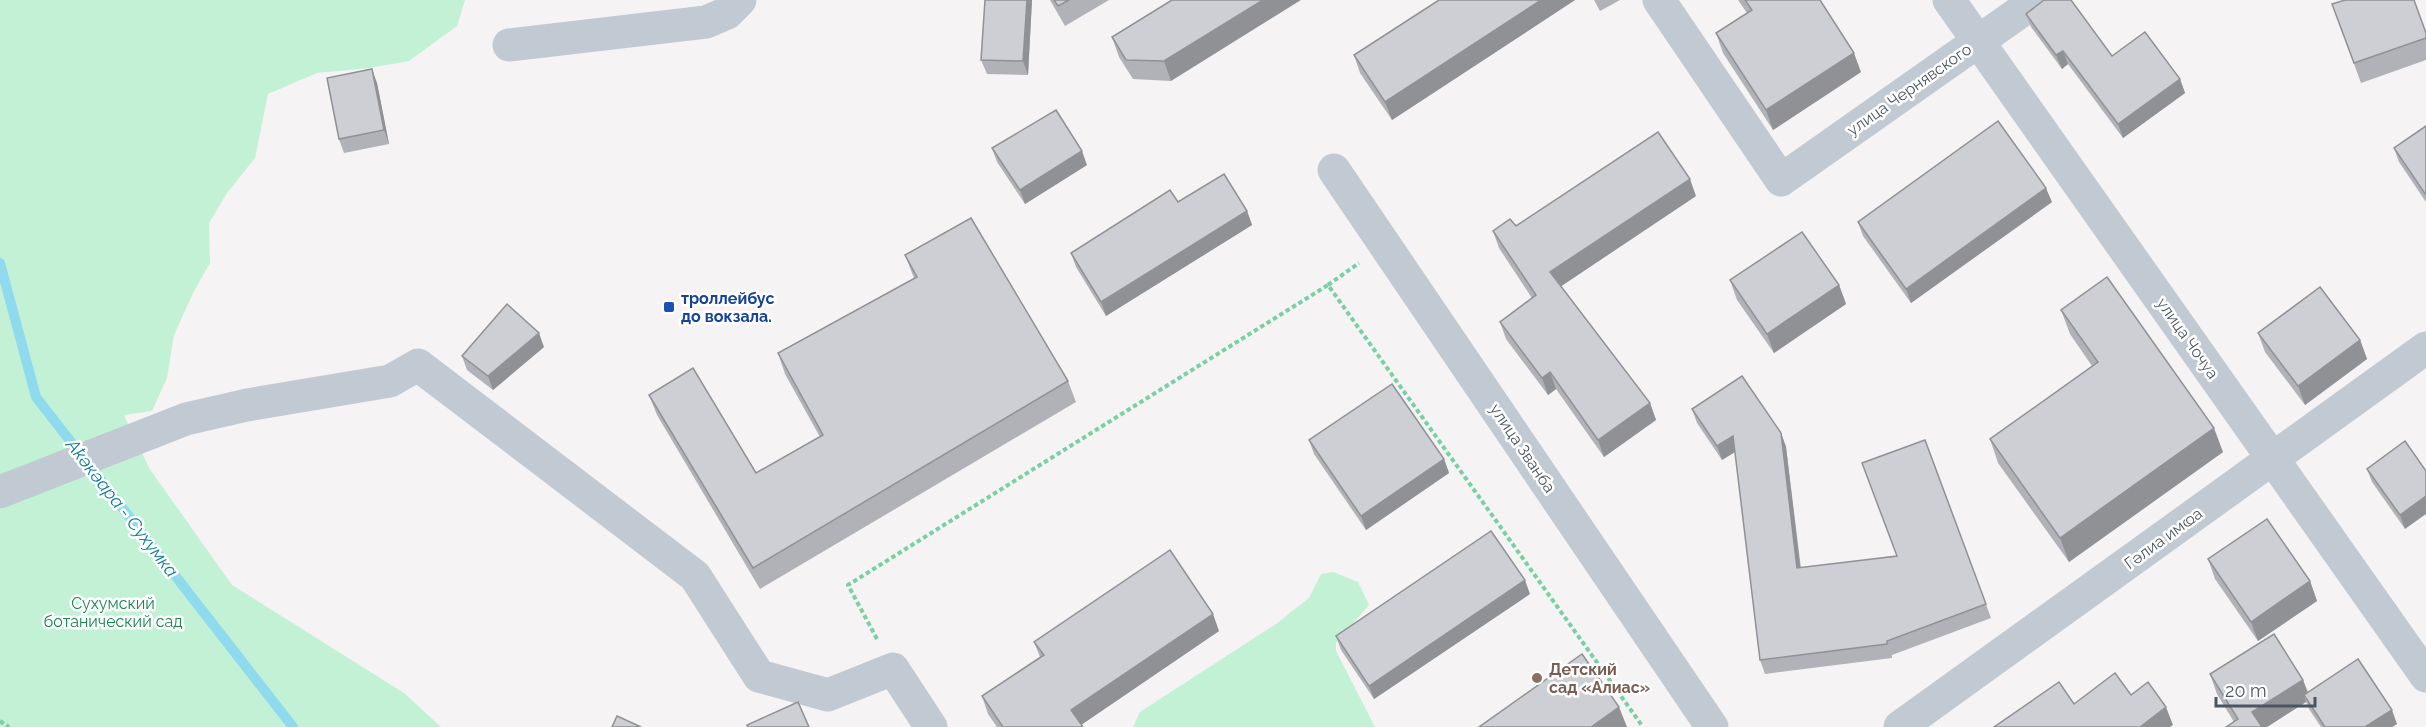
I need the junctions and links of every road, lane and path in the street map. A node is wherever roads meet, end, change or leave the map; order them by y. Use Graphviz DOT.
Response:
graph roads {
  1 [pos="740,0"];
  2 [pos="1659,0"];
  3 [pos="1949,0"];
  4 [pos="2037,0"];
  5 [pos="1978,41"];
  6 [pos="509,45"];
  7 [pos="1334,170"];
  8 [pos="2426,348"];
  9 [pos="2273,458"];
  10 [pos="0,492"];
  11 [pos="893,669"];
  12 [pos="2426,675"];
  13 [pos="0,721"];
  14 [pos="9,727"];
  15 [pos="931,727"];
  16 [pos="1643,727"];
  17 [pos="1712,727"];
  18 [pos="1900,727"];
  1 -- 6 [label="street"];
  2 -- 5 [label="street, улица Чернявского"];
  3 -- 5 [label="street, улица Чочуа"];
  4 -- 5 [label="street, улица Чернявского"];
  5 -- 9 [label="street, улица Чочуа"];
  7 -- 17 [label="street, улица Званба"];
  8 -- 9 [label="street, Гәлиа имҩа"];
  9 -- 12 [label="street, улица Чочуа"];
  9 -- 18 [label="street, Гәлиа имҩа"];
  10 -- 11 [label="street"];
  11 -- 15 [label="street"];
  11 -- 16 [label="path"];
  13 -- 14 [label="path"];
}
